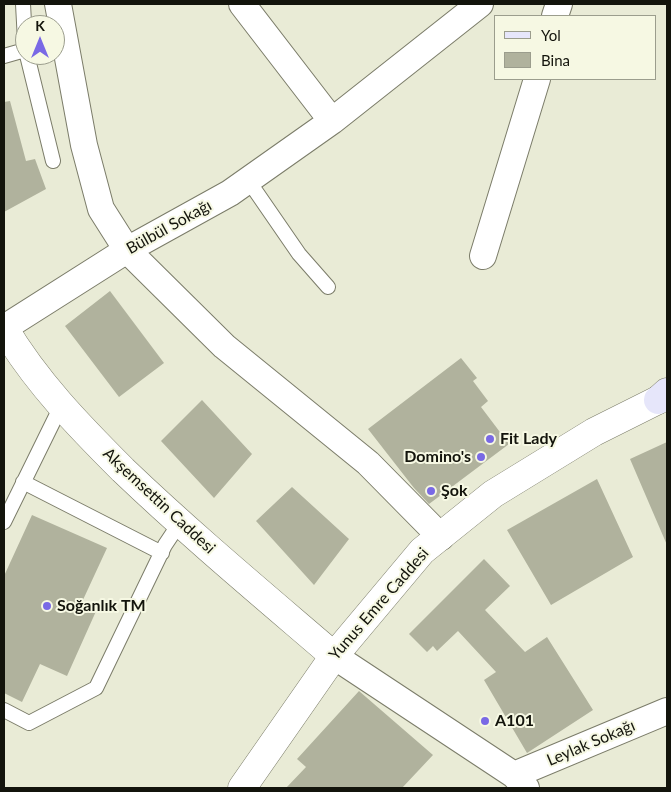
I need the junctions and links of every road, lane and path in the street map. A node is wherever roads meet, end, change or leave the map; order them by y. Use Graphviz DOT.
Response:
graph roads {
  1 [pos="58,4"];
  2 [pos="242,4"];
  3 [pos="480,4"];
  4 [pos="29,65"];
  5 [pos="536,80"];
  6 [pos="332,121"];
  7 [pos="53,161"];
  8 [pos="248,180"];
  9 [pos="127,250"];
  10 [pos="483,256"];
  11 [pos="328,287"];
  12 [pos="4,328"];
  13 [pos="664,396"];
  14 [pos="61,406"];
  15 [pos="23,482"];
  16 [pos="4,522"];
  17 [pos="179,524"];
  18 [pos="441,536"];
  19 [pos="162,553"];
  20 [pos="334,656"];
  21 [pos="4,710"];
  22 [pos="667,711"];
  23 [pos="520,782"];
  24 [pos="242,788"];
  1 -- 9 [label="street"];
  2 -- 6 [label="street"];
  3 -- 6 [label="street, Bülbül Sokağı"];
  4 -- 7 [label="lane"];
  5 -- 10 [label="street"];
  6 -- 8 [label="street, Bülbül Sokağı"];
  8 -- 9 [label="street, Bülbül Sokağı"];
  8 -- 11 [label="lane"];
  9 -- 12 [label="street, Bülbül Sokağı"];
  9 -- 18 [label="street"];
  12 -- 14 [label="street, Akşemsettin Caddesi"];
  13 -- 18 [label="street, Yunus Emre Caddesi"];
  14 -- 15 [label="lane"];
  14 -- 17 [label="street, Akşemsettin Caddesi"];
  15 -- 16 [label="lane"];
  15 -- 19 [label="lane"];
  17 -- 19 [label="lane"];
  17 -- 20 [label="street, Akşemsettin Caddesi"];
  18 -- 20 [label="street, Yunus Emre Caddesi"];
  19 -- 21 [label="lane"];
  20 -- 23 [label="street"];
  20 -- 24 [label="street, Yunus Emre Caddesi"];
  22 -- 23 [label="street, Leylak Sokağı"];
}
